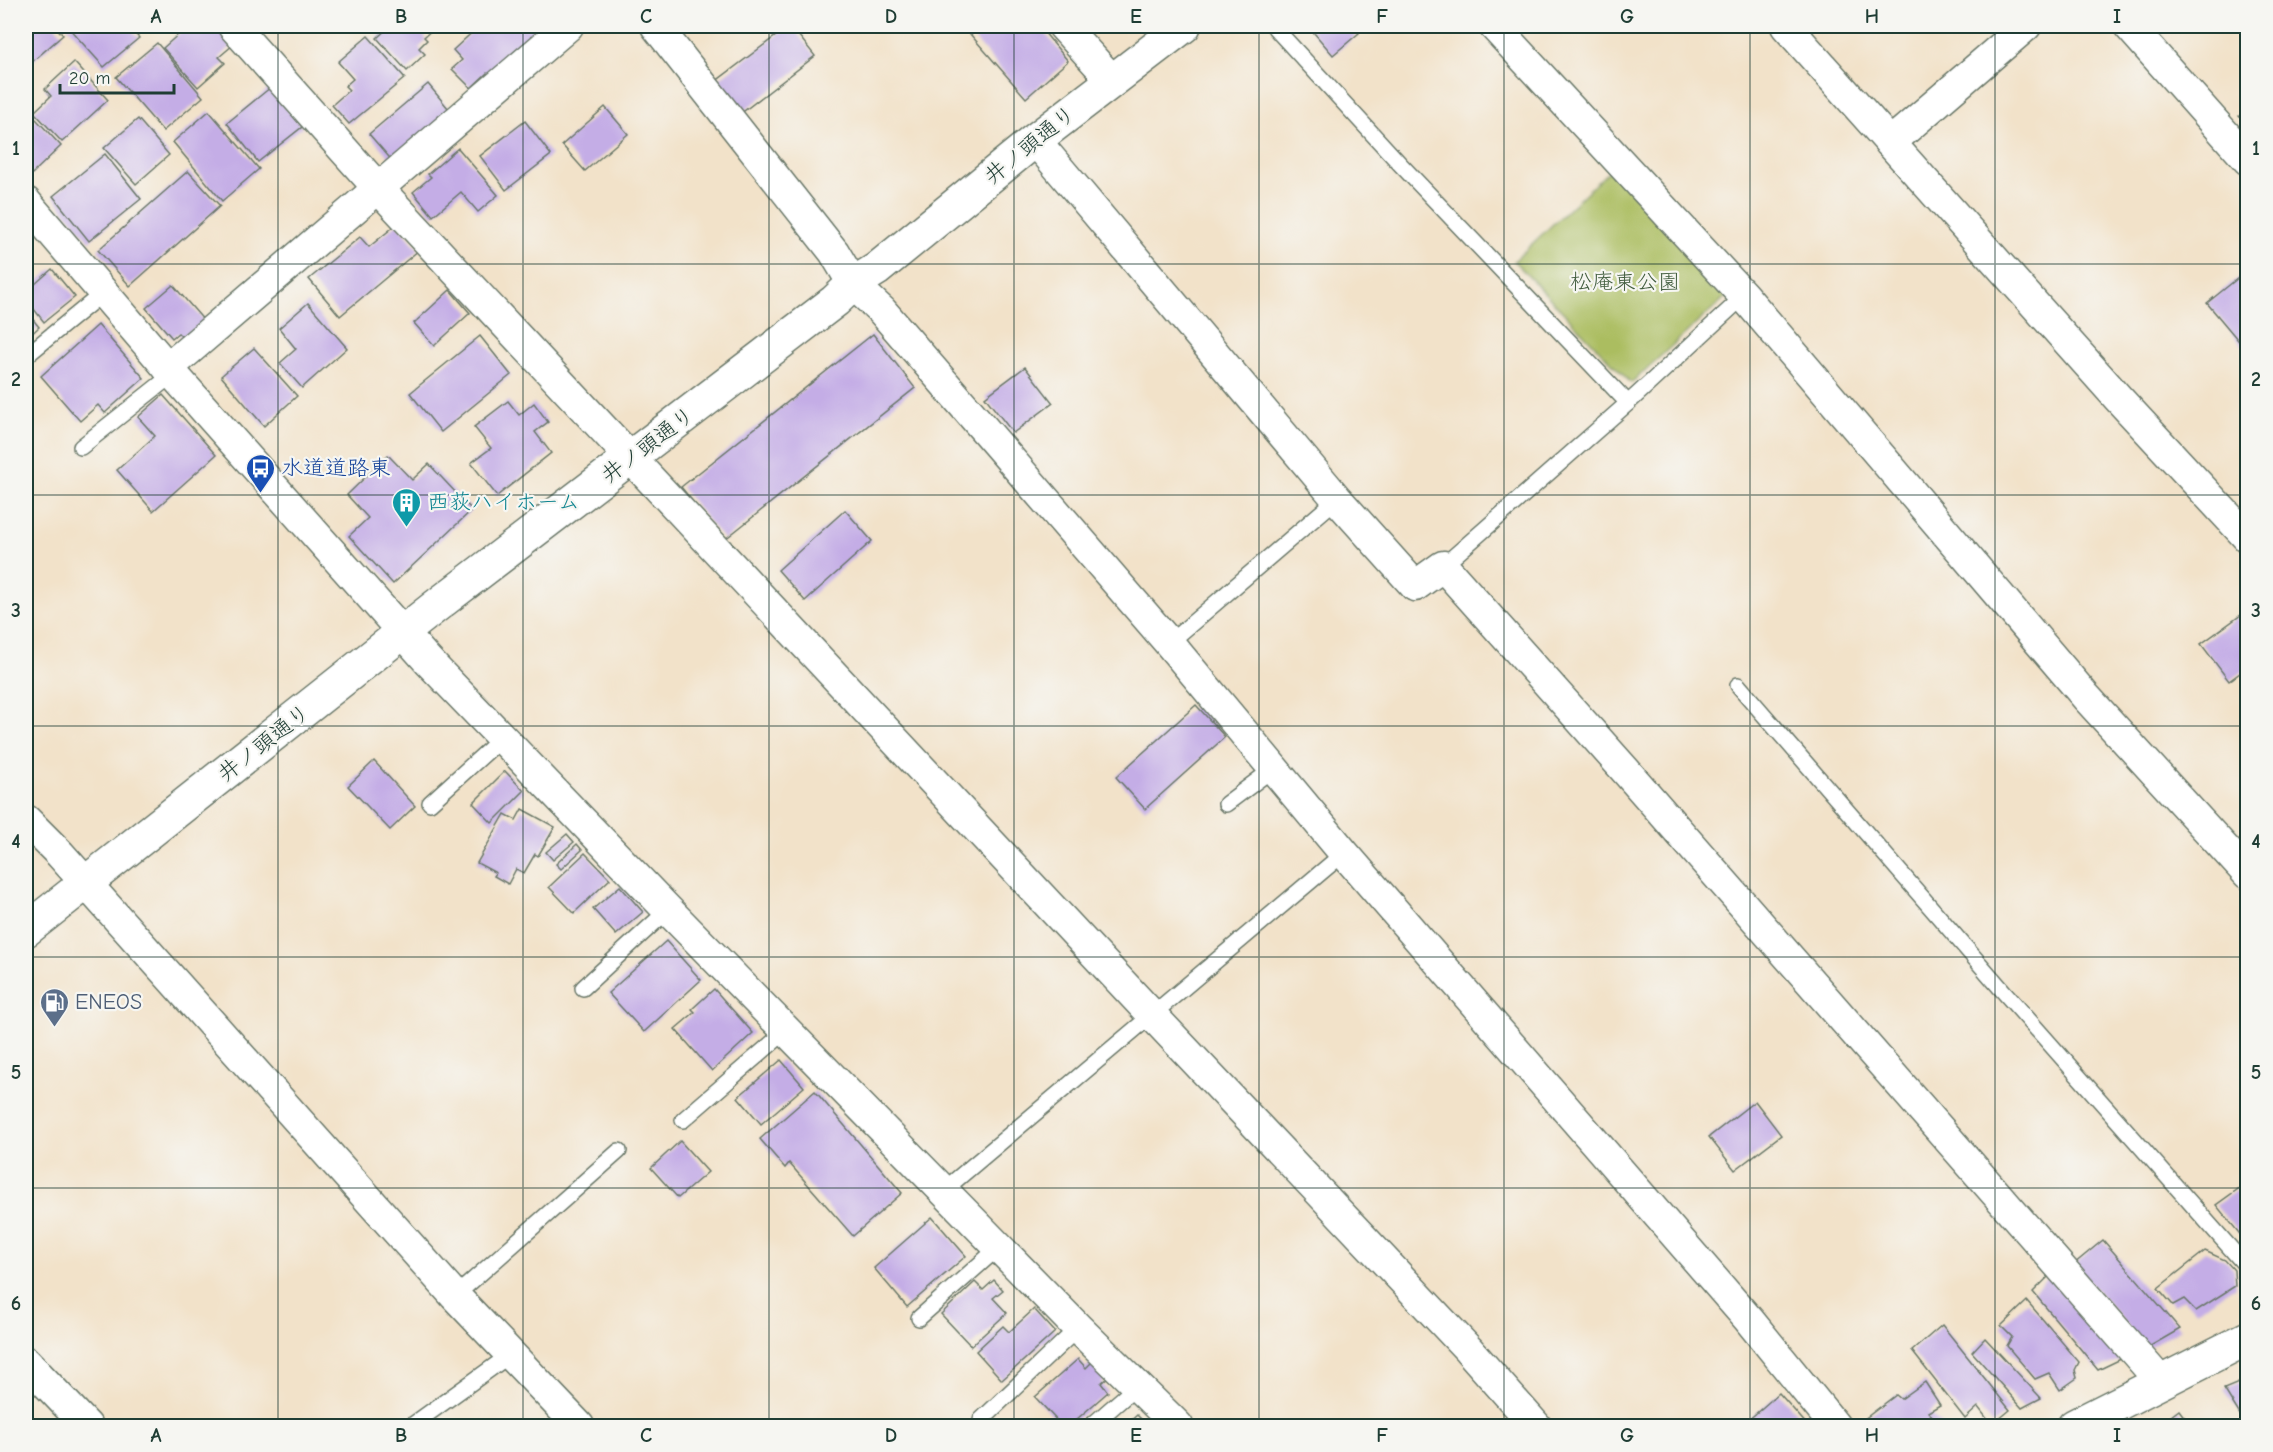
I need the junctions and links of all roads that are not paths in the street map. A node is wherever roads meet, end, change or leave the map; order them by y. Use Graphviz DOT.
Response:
graph roads {
  1 [pos="233,26"];
  2 [pos="568,26"];
  3 [pos="656,26"];
  4 [pos="1064,26"];
  5 [pos="1184,26"];
  6 [pos="1494,26"];
  7 [pos="1786,26"];
  8 [pos="2026,26"];
  9 [pos="2129,26"];
  10 [pos="1275,28"];
  11 [pos="1112,80"];
  12 [pos="1035,140"];
  13 [pos="1890,143"];
  14 [pos="2247,160"];
  15 [pos="378,188"];
  16 [pos="26,202"];
  17 [pos="853,284"];
  18 [pos="103,292"];
  19 [pos="1744,296"];
  20 [pos="26,356"];
  21 [pos="171,371"];
  22 [pos="1628,403"];
  23 [pos="81,447"];
  24 [pos="631,458"];
  25 [pos="1337,499"];
  26 [pos="2247,538"];
  27 [pos="1443,566"];
  28 [pos="404,632"];
  29 [pos="1168,643"];
  30 [pos="1738,684"];
  31 [pos="502,738"];
  32 [pos="1274,768"];
  33 [pos="430,803"];
  34 [pos="1226,804"];
  35 [pos="26,820"];
  36 [pos="1344,853"];
  37 [pos="2247,874"];
  38 [pos="85,884"];
  39 [pos="668,910"];
  40 [pos="26,930"];
  41 [pos="583,988"];
  42 [pos="1151,1014"];
  43 [pos="787,1030"];
  44 [pos="683,1120"];
  45 [pos="619,1151"];
  46 [pos="944,1190"];
  47 [pos="999,1247"];
  48 [pos="2247,1268"];
  49 [pos="455,1296"];
  50 [pos="919,1318"];
  51 [pos="1078,1328"];
  52 [pos="2247,1338"];
  53 [pos="511,1354"];
  54 [pos="26,1362"];
  55 [pos="2161,1382"];
  56 [pos="1137,1386"];
  57 [pos="981,1420"];
  58 [pos="87,1426"];
  59 [pos="411,1426"];
  60 [pos="579,1426"];
  61 [pos="1091,1426"];
  62 [pos="1178,1426"];
  63 [pos="1536,1426"];
  64 [pos="1836,1426"];
  65 [pos="2074,1426"];
  1 -- 15 [label="street"];
  2 -- 15 [label="street"];
  3 -- 17 [label="street"];
  4 -- 11 [label="street"];
  5 -- 11 [label="main road, 井ノ頭通り"];
  6 -- 19 [label="street"];
  7 -- 13 [label="street"];
  8 -- 13 [label="street"];
  9 -- 14 [label="street"];
  10 -- 22 [label="lane"];
  11 -- 12 [label="main road, 井ノ頭通り"];
  12 -- 17 [label="main road, 井ノ頭通り"];
  12 -- 25 [label="street"];
  13 -- 26 [label="street"];
  15 -- 21 [label="street"];
  15 -- 24 [label="street"];
  16 -- 18 [label="street"];
  17 -- 24 [label="main road, 井ノ頭通り"];
  17 -- 29 [label="street"];
  18 -- 20 [label="lane"];
  18 -- 21 [label="street"];
  19 -- 22 [label="lane"];
  19 -- 37 [label="street"];
  21 -- 23 [label="lane"];
  21 -- 28 [label="street"];
  22 -- 27 [label="lane"];
  24 -- 28 [label="main road, 井ノ頭通り"];
  24 -- 42 [label="street"];
  25 -- 27 [label="street"];
  25 -- 29 [label="lane"];
  27 -- 55 [label="street"];
  28 -- 31 [label="street"];
  28 -- 38 [label="main road, 井ノ頭通り"];
  29 -- 32 [label="street"];
  30 -- 48 [label="lane"];
  31 -- 33 [label="lane"];
  31 -- 39 [label="street"];
  32 -- 34 [label="lane"];
  32 -- 36 [label="street"];
  35 -- 38 [label="street"];
  36 -- 42 [label="lane"];
  36 -- 64 [label="street"];
  38 -- 40 [label="main road, 井ノ頭通り"];
  38 -- 49 [label="street"];
  39 -- 41 [label="lane"];
  39 -- 43 [label="street"];
  42 -- 46 [label="lane"];
  42 -- 63 [label="street"];
  43 -- 44 [label="lane"];
  43 -- 46 [label="street"];
  45 -- 49 [label="lane"];
  46 -- 47 [label="street"];
  47 -- 50 [label="lane"];
  47 -- 51 [label="street"];
  49 -- 53 [label="street"];
  51 -- 56 [label="street"];
  51 -- 57 [label="lane"];
  52 -- 55 [label="main road"];
  53 -- 59 [label="lane"];
  53 -- 60 [label="street"];
  54 -- 58 [label="street"];
  55 -- 65 [label="main road"];
  56 -- 61 [label="lane"];
  56 -- 62 [label="street"];
}
